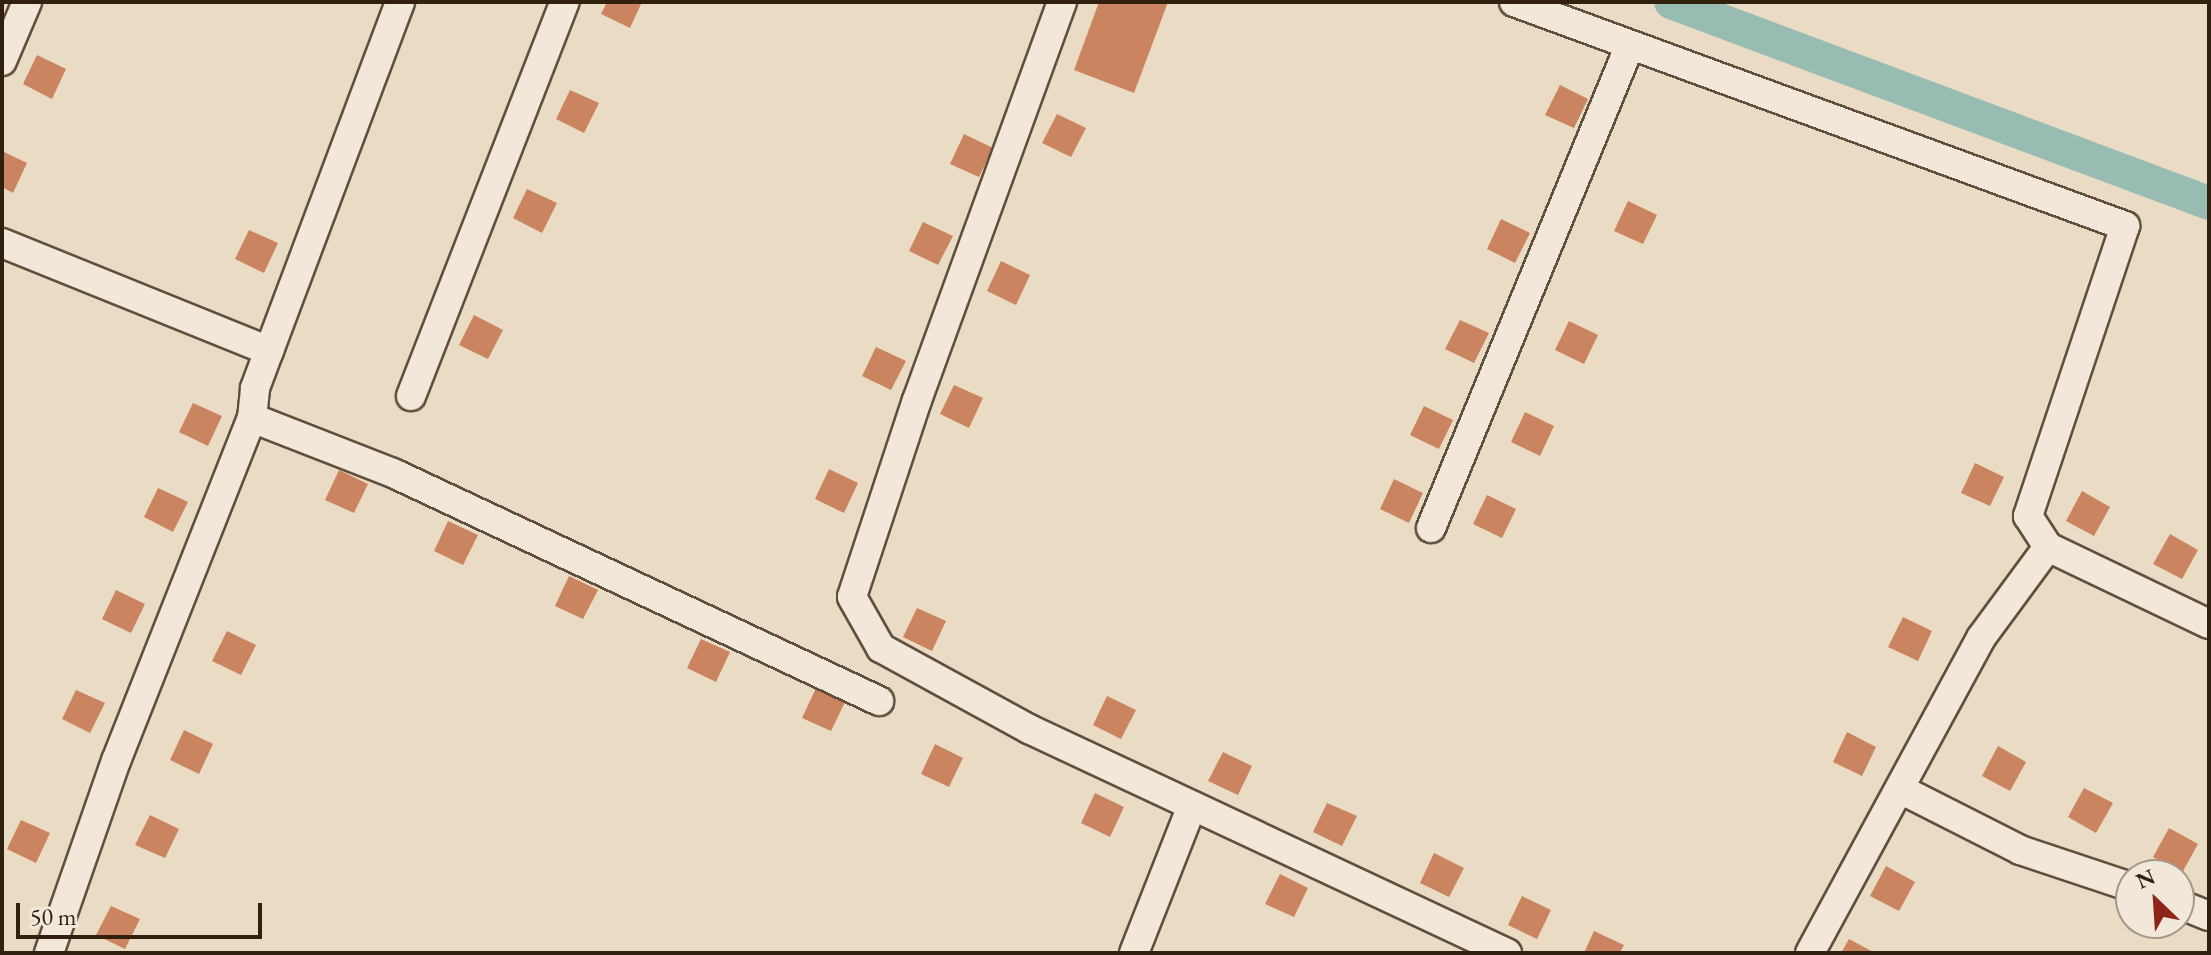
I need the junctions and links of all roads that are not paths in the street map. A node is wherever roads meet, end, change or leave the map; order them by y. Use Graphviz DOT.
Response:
graph roads {
  1 [pos="27,2"];
  2 [pos="400,2"];
  3 [pos="565,2"];
  4 [pos="1062,2"];
  5 [pos="1514,2"];
  6 [pos="1630,45"];
  7 [pos="2,61"];
  8 [pos="2,243"];
  9 [pos="269,351"];
  10 [pos="411,396"];
  11 [pos="252,418"];
  12 [pos="1431,528"];
  13 [pos="2048,547"];
  14 [pos="2209,624"];
  15 [pos="879,701"];
  16 [pos="1900,789"];
  17 [pos="1192,806"];
  18 [pos="2115,882"];
  19 [pos="49,953"];
  20 [pos="1134,953"];
  21 [pos="1507,953"];
  22 [pos="1810,953"];
  1 -- 7 [label="street"];
  2 -- 9 [label="street"];
  3 -- 10 [label="street"];
  4 -- 17 [label="street"];
  5 -- 6 [label="street"];
  6 -- 12 [label="street"];
  6 -- 13 [label="street"];
  8 -- 9 [label="street"];
  9 -- 11 [label="street"];
  11 -- 15 [label="street"];
  11 -- 19 [label="street"];
  13 -- 14 [label="street"];
  13 -- 16 [label="street"];
  16 -- 18 [label="street"];
  16 -- 22 [label="street"];
  17 -- 20 [label="street"];
  17 -- 21 [label="street"];
}
